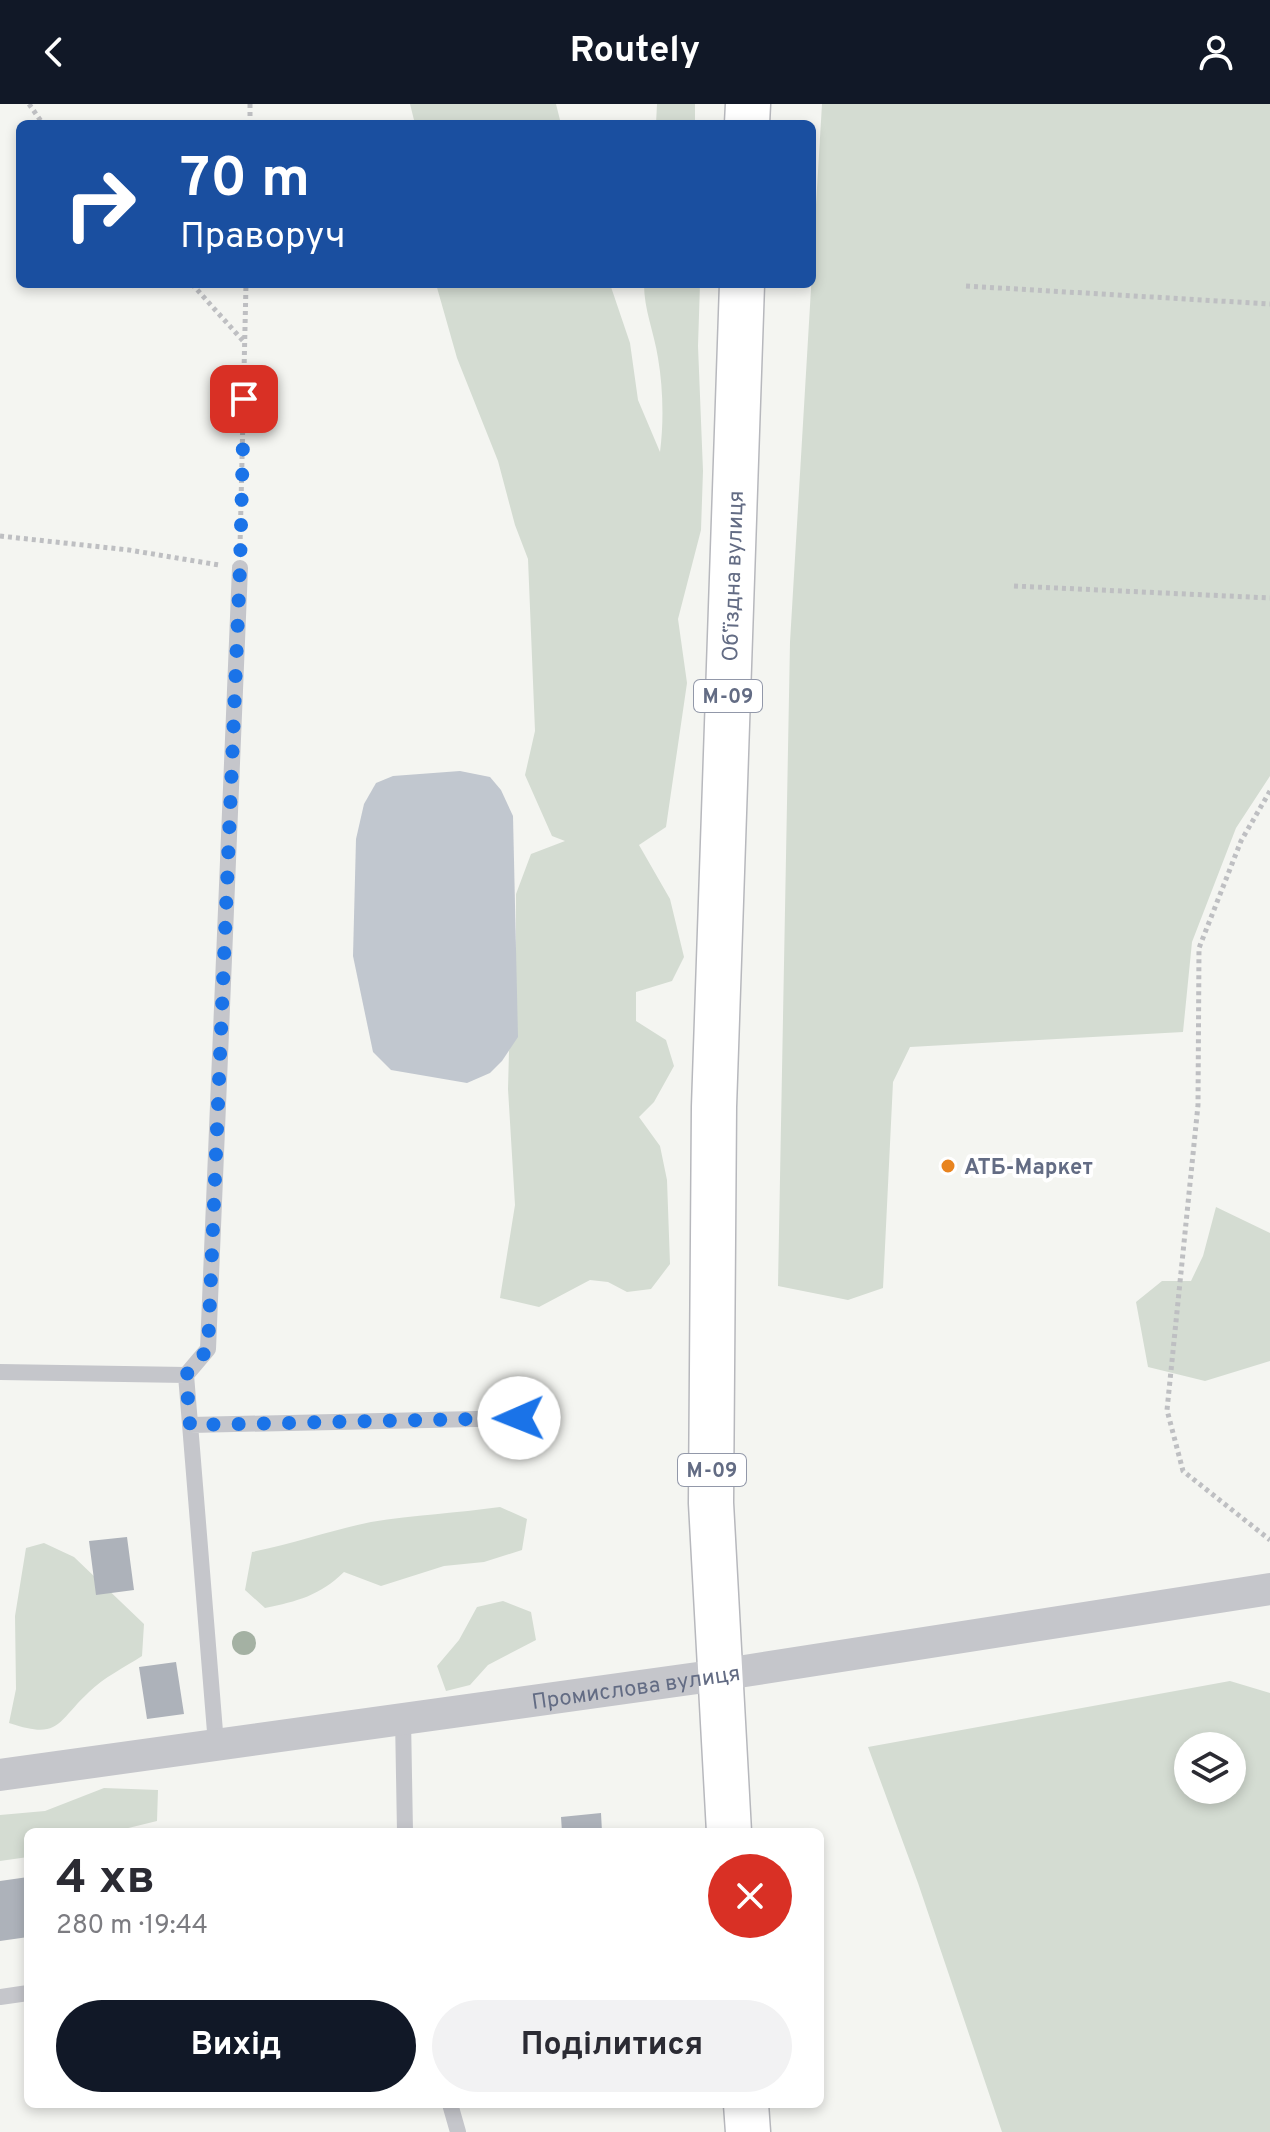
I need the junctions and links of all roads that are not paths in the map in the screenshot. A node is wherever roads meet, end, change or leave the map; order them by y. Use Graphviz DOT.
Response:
graph roads {
  1 [pos="742,288"];
  2 [pos="240,568"];
  3 [pos="0,1372"];
  4 [pos="186,1375"];
  5 [pos="519,1418"];
  6 [pos="190,1425"];
  7 [pos="1270,1589"];
  8 [pos="719,1675"];
  9 [pos="403,1718"];
  10 [pos="216,1744"];
  11 [pos="0,1775"];
  12 [pos="405,1828"];
  13 [pos="729,1828"];
  14 [pos="24,1994"];
  15 [pos="0,1997"];
  16 [pos="451,2108"];
  17 [pos="746,2108"];
  18 [pos="458,2132"];
  19 [pos="748,2132"];
  1 -- 8 [label="highway, Обʼїздна вулиця / М-09"];
  2 -- 4 [label="lane"];
  3 -- 4 [label="lane"];
  4 -- 6 [label="lane"];
  5 -- 6 [label="lane"];
  6 -- 10 [label="lane"];
  7 -- 8 [label="street, Промислова вулиця"];
  8 -- 9 [label="street, Промислова вулиця"];
  8 -- 13 [label="highway, М-09"];
  9 -- 10 [label="street, Промислова вулиця"];
  9 -- 12 [label="lane"];
  10 -- 11 [label="street, Промислова вулиця"];
  14 -- 15 [label="lane"];
  16 -- 18 [label="lane"];
  17 -- 19 [label="highway"];
}
